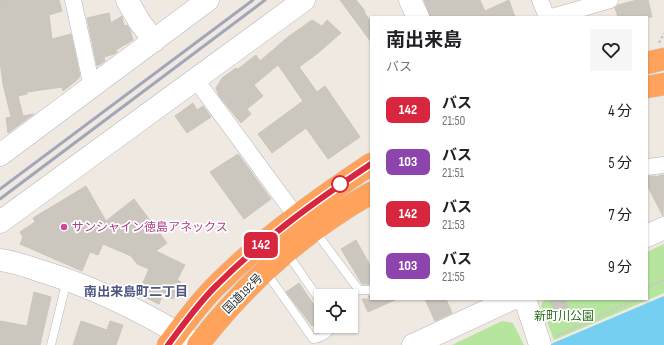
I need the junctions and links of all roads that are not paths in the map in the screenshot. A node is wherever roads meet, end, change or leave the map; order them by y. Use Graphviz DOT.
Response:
graph roads {
  1 [pos="73,0"];
  2 [pos="127,0"];
  3 [pos="208,0"];
  4 [pos="304,0"];
  5 [pos="410,0"];
  6 [pos="540,0"];
  7 [pos="601,1"];
  8 [pos="418,16"];
  9 [pos="547,16"];
  10 [pos="555,16"];
  11 [pos="154,41"];
  12 [pos="664,59"];
  13 [pos="648,63"];
  14 [pos="196,80"];
  15 [pos="664,84"];
  16 [pos="92,87"];
  17 [pos="648,87"];
  18 [pos="0,155"];
  19 [pos="370,165"];
  20 [pos="664,165"];
  21 [pos="648,167"];
  22 [pos="370,194"];
  23 [pos="296,216"];
  24 [pos="0,222"];
  25 [pos="664,228"];
  26 [pos="314,230"];
  27 [pos="648,236"];
  28 [pos="287,252"];
  29 [pos="0,260"];
  30 [pos="265,271"];
  31 [pos="68,279"];
  32 [pos="370,290"];
  33 [pos="314,292"];
  34 [pos="510,300"];
  35 [pos="525,300"];
  36 [pos="328,333"];
  37 [pos="172,339"];
  38 [pos="314,342"];
  39 [pos="543,342"];
  40 [pos="51,345"];
  41 [pos="198,345"];
  42 [pos="413,345"];
  1 -- 16 [label="street"];
  2 -- 11 [label="street"];
  3 -- 11 [label="street"];
  4 -- 14 [label="street"];
  5 -- 8 [label="street"];
  6 -- 9 [label="street"];
  7 -- 10 [label="street"];
  11 -- 16 [label="street"];
  12 -- 13 [label="highway"];
  14 -- 23 [label="street"];
  14 -- 24 [label="street"];
  15 -- 17 [label="highway"];
  16 -- 18 [label="street"];
  19 -- 23 [label="highway, 国道192号"];
  20 -- 21 [label="street"];
  22 -- 26 [label="highway, 国道192号"];
  23 -- 37 [label="highway, 国道192号"];
  25 -- 27 [label="street"];
  26 -- 28 [label="highway, 国道192号"];
  26 -- 32 [label="lane"];
  28 -- 30 [label="highway, 国道192号"];
  28 -- 33 [label="lane"];
  29 -- 31 [label="street"];
  30 -- 38 [label="lane"];
  30 -- 41 [label="highway, 国道192号"];
  31 -- 37 [label="street"];
  31 -- 40 [label="lane"];
  34 -- 42 [label="street"];
  35 -- 39 [label="street"];
  36 -- 38 [label="lane"];
  37 -- 41 [label="street"];
}
